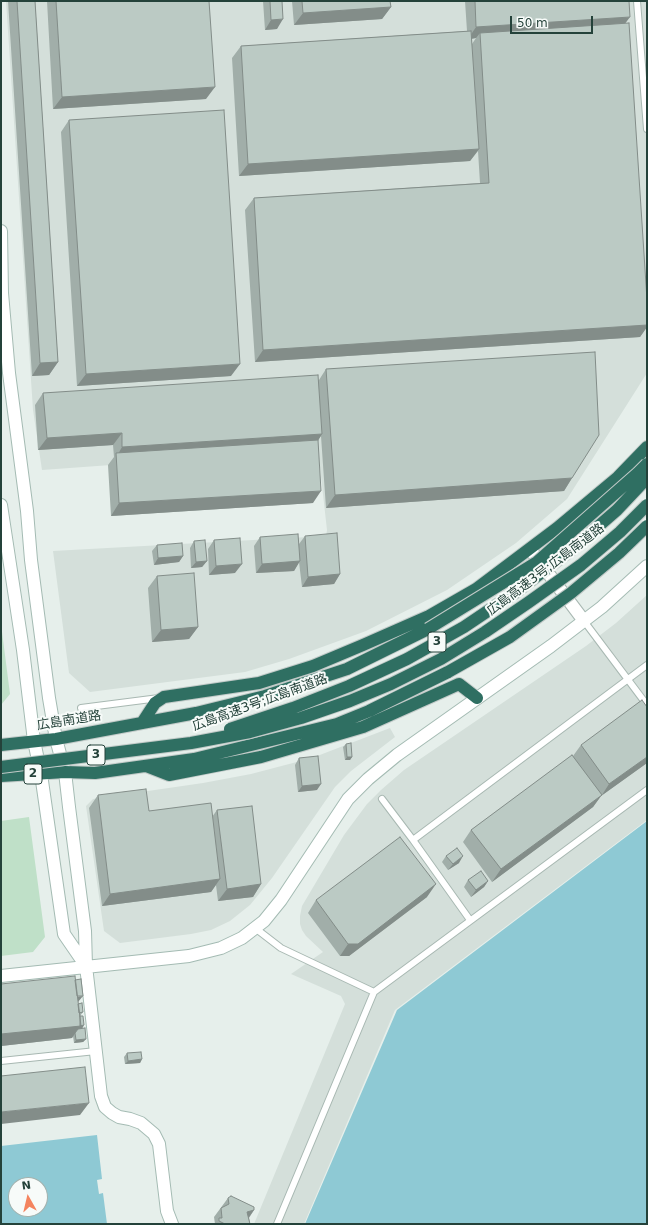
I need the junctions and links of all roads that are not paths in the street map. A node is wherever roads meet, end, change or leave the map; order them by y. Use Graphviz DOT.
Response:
graph roads {
  1 [pos="637,1"];
  2 [pos="647,129"];
  3 [pos="1,230"];
  4 [pos="6,393"];
  5 [pos="647,446"];
  6 [pos="647,464"];
  7 [pos="647,478"];
  8 [pos="647,504"];
  9 [pos="1,505"];
  10 [pos="647,526"];
  11 [pos="530,549"];
  12 [pos="647,566"];
  13 [pos="584,621"];
  14 [pos="647,665"];
  15 [pos="628,679"];
  16 [pos="164,697"];
  17 [pos="477,698"];
  18 [pos="647,705"];
  19 [pos="81,708"];
  20 [pos="142,723"];
  21 [pos="56,739"];
  22 [pos="34,741"];
  23 [pos="191,742"];
  24 [pos="1,745"];
  25 [pos="145,766"];
  26 [pos="1,767"];
  27 [pos="65,772"];
  28 [pos="42,774"];
  29 [pos="1,776"];
  30 [pos="647,790"];
  31 [pos="382,799"];
  32 [pos="413,840"];
  33 [pos="470,920"];
  34 [pos="255,928"];
  35 [pos="86,966"];
  36 [pos="1,976"];
  37 [pos="374,992"];
  38 [pos="96,1051"];
  39 [pos="1,1061"];
  40 [pos="172,1224"];
  41 [pos="277,1224"];
  1 -- 2 [label="lane"];
  3 -- 4 [label="street"];
  4 -- 21 [label="street"];
  5 -- 11 [label="highway"];
  6 -- 20 [label="highway, 広島南道路, bridge"];
  7 -- 23 [label="highway, 広島高速3号;広島南道路 / 3, bridge"];
  8 -- 23 [label="highway, 広島高速3号;広島南道路 / 3, bridge"];
  9 -- 22 [label="street"];
  10 -- 25 [label="highway, bridge"];
  11 -- 13 [label="street"];
  11 -- 16 [label="highway"];
  12 -- 13 [label="street"];
  13 -- 15 [label="lane"];
  13 -- 17 [label="street"];
  14 -- 15 [label="lane"];
  15 -- 18 [label="lane"];
  15 -- 32 [label="lane"];
  16 -- 19 [label="lane"];
  16 -- 20 [label="highway"];
  17 -- 25 [label="highway"];
  17 -- 34 [label="street"];
  20 -- 21 [label="highway, 広島南道路"];
  21 -- 22 [label="highway, 広島南道路"];
  21 -- 27 [label="street"];
  22 -- 24 [label="highway, 広島南道路"];
  22 -- 28 [label="street"];
  23 -- 26 [label="highway, 3, bridge"];
  25 -- 27 [label="highway, 2"];
  27 -- 28 [label="highway, 2"];
  27 -- 35 [label="street"];
  28 -- 29 [label="highway, 2"];
  28 -- 35 [label="street"];
  30 -- 33 [label="lane"];
  31 -- 32 [label="lane"];
  32 -- 33 [label="lane"];
  33 -- 37 [label="lane"];
  34 -- 35 [label="street"];
  34 -- 37 [label="lane"];
  35 -- 36 [label="street"];
  35 -- 38 [label="street"];
  37 -- 41 [label="lane"];
  38 -- 39 [label="lane"];
  38 -- 40 [label="street"];
}
